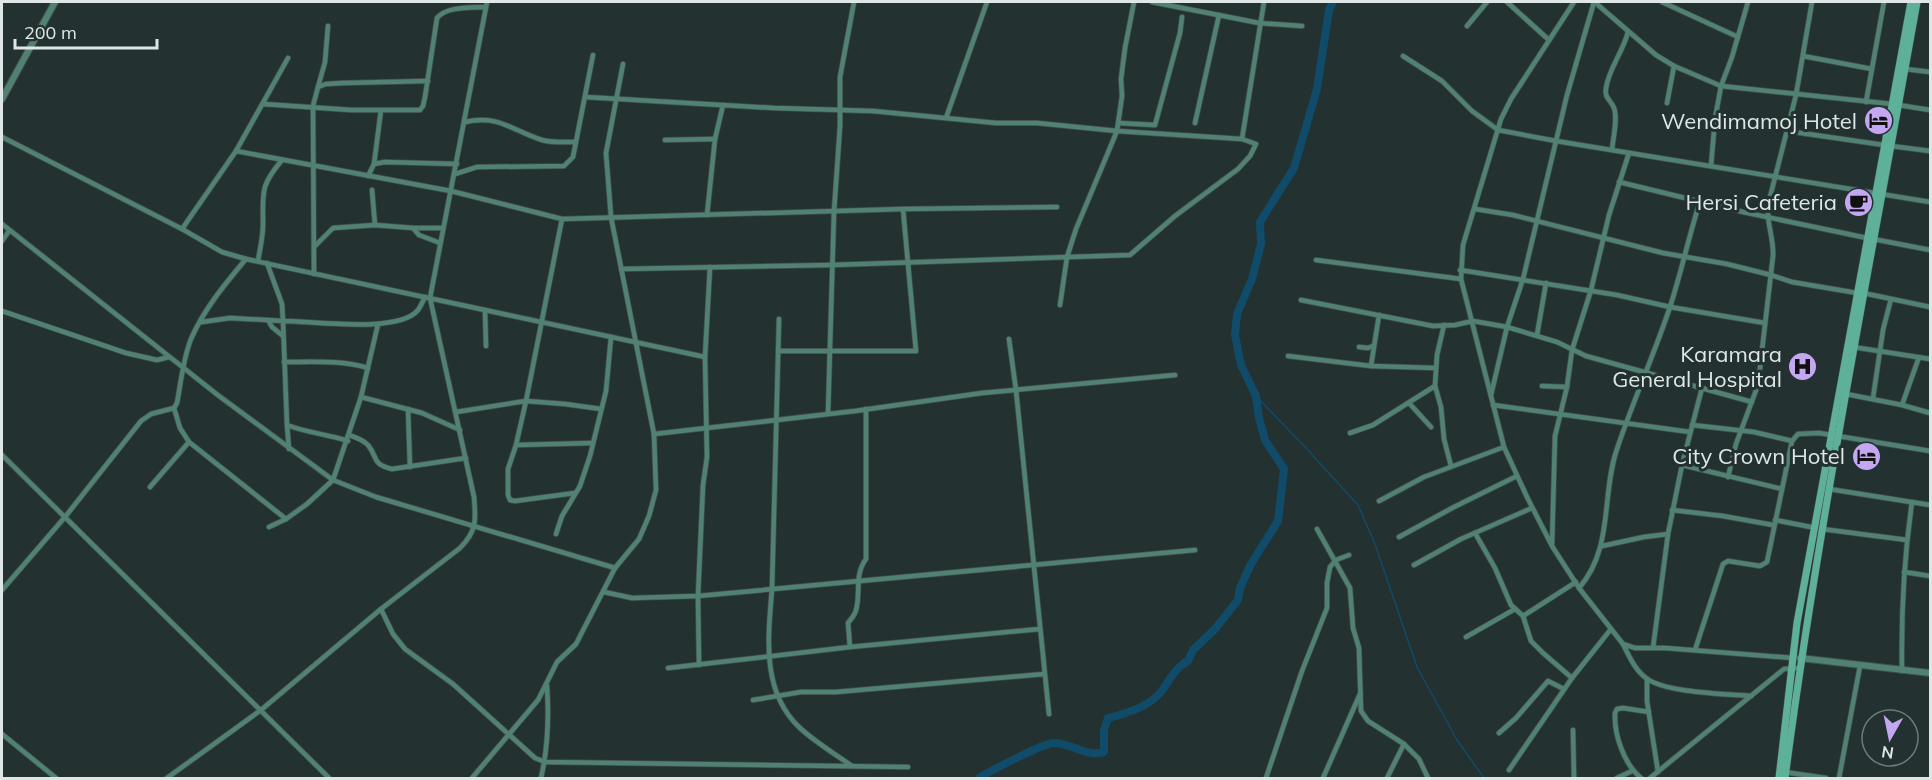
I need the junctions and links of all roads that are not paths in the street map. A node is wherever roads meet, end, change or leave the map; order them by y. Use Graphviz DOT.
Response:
graph roads {
  1 [pos="55,2"];
  2 [pos="854,2"];
  3 [pos="987,2"];
  4 [pos="1134,2"];
  5 [pos="1152,2"];
  6 [pos="1264,2"];
  7 [pos="1487,2"];
  8 [pos="1507,2"];
  9 [pos="1574,2"];
  10 [pos="1595,2"];
  11 [pos="1662,2"];
  12 [pos="1748,2"];
  13 [pos="1812,2"];
  14 [pos="1884,2"];
  15 [pos="1911,2"];
  16 [pos="1917,2"];
  17 [pos="486,4"];
  18 [pos="1219,15"];
  19 [pos="1182,17"];
  20 [pos="1260,23"];
  21 [pos="328,26"];
  22 [pos="1302,26"];
  23 [pos="1467,26"];
  24 [pos="1628,32"];
  25 [pos="1738,37"];
  26 [pos="1549,40"];
  27 [pos="593,54"];
  28 [pos="1403,56"];
  29 [pos="1803,56"];
  30 [pos="288,58"];
  31 [pos="623,64"];
  32 [pos="1674,66"];
  33 [pos="1872,69"];
  34 [pos="1905,69"];
  35 [pos="1930,72"];
  36 [pos="428,81"];
  37 [pos="1721,86"];
  38 [pos="318,87"];
  39 [pos="1796,94"];
  40 [pos="585,97"];
  41 [pos="617,98"];
  42 [pos="2,99"];
  43 [pos="1866,102"];
  44 [pos="1667,103"];
  45 [pos="263,104"];
  46 [pos="723,105"];
  47 [pos="1895,105"];
  48 [pos="313,106"];
  49 [pos="839,109"];
  50 [pos="381,110"];
  51 [pos="1930,110"];
  52 [pos="946,118"];
  53 [pos="465,122"];
  54 [pos="1118,123"];
  55 [pos="1196,123"];
  56 [pos="1498,130"];
  57 [pos="1117,131"];
  58 [pos="1787,131"];
  59 [pos="2,137"];
  60 [pos="714,139"];
  61 [pos="1242,139"];
  62 [pos="665,140"];
  63 [pos="1556,141"];
  64 [pos="576,142"];
  65 [pos="1887,145"];
  66 [pos="1612,150"];
  67 [pos="236,151"];
  68 [pos="1930,151"];
  69 [pos="1629,153"];
  70 [pos="282,160"];
  71 [pos="374,164"];
  72 [pos="457,164"];
  73 [pos="313,166"];
  74 [pos="1711,166"];
  75 [pos="455,174"];
  76 [pos="368,176"];
  77 [pos="1774,178"];
  78 [pos="1619,182"];
  79 [pos="372,190"];
  80 [pos="452,191"];
  81 [pos="1879,193"];
  82 [pos="1700,201"];
  83 [pos="1930,202"];
  84 [pos="1057,207"];
  85 [pos="903,209"];
  86 [pos="1474,209"];
  87 [pos="834,212"];
  88 [pos="707,215"];
  89 [pos="611,217"];
  90 [pos="1767,218"];
  91 [pos="562,219"];
  92 [pos="1537,221"];
  93 [pos="2,224"];
  94 [pos="375,225"];
  95 [pos="413,228"];
  96 [pos="443,228"];
  97 [pos="182,229"];
  98 [pos="9,231"];
  99 [pos="1603,239"];
  100 [pos="1870,239"];
  101 [pos="2,241"];
  102 [pos="440,243"];
  103 [pos="314,247"];
  104 [pos="1930,250"];
  105 [pos="1683,256"];
  106 [pos="1067,257"];
  107 [pos="246,259"];
  108 [pos="1316,260"];
  109 [pos="258,261"];
  110 [pos="907,262"];
  111 [pos="267,263"];
  112 [pos="832,265"];
  113 [pos="710,267"];
  114 [pos="621,269"];
  115 [pos="1460,270"];
  116 [pos="314,273"];
  117 [pos="1771,275"];
  118 [pos="1461,279"];
  119 [pos="1523,279"];
  120 [pos="1546,283"];
  121 [pos="1591,290"];
  122 [pos="1860,293"];
  123 [pos="428,298"];
  124 [pos="1891,299"];
  125 [pos="1301,300"];
  126 [pos="1060,305"];
  127 [pos="1670,308"];
  128 [pos="1930,308"];
  129 [pos="485,310"];
  130 [pos="2,311"];
  131 [pos="1379,315"];
  132 [pos="778,319"];
  133 [pos="268,320"];
  134 [pos="283,321"];
  135 [pos="1473,321"];
  136 [pos="201,322"];
  137 [pos="541,322"];
  138 [pos="1765,322"];
  139 [pos="378,324"];
  140 [pos="1444,325"];
  141 [pos="1507,327"];
  142 [pos="1537,335"];
  143 [pos="283,336"];
  144 [pos="611,337"];
  145 [pos="1009,339"];
  146 [pos="636,342"];
  147 [pos="486,346"];
  148 [pos="1373,346"];
  149 [pos="1359,347"];
  150 [pos="1851,347"];
  151 [pos="1572,350"];
  152 [pos="778,351"];
  153 [pos="830,351"];
  154 [pos="1880,351"];
  155 [pos="1288,356"];
  156 [pos="169,357"];
  157 [pos="705,357"];
  158 [pos="1919,357"];
  159 [pos="1930,359"];
  160 [pos="284,362"];
  161 [pos="1371,366"];
  162 [pos="183,368"];
  163 [pos="368,368"];
  164 [pos="1436,368"];
  165 [pos="1646,373"];
  166 [pos="1175,375"];
  167 [pos="1435,386"];
  168 [pos="1542,386"];
  169 [pos="1567,387"];
  170 [pos="1702,388"];
  171 [pos="1016,390"];
  172 [pos="1846,394"];
  173 [pos="361,397"];
  174 [pos="1490,397"];
  175 [pos="1873,398"];
  176 [pos="526,401"];
  177 [pos="1752,402"];
  178 [pos="1409,403"];
  179 [pos="1492,405"];
  180 [pos="1902,405"];
  181 [pos="174,408"];
  182 [pos="408,409"];
  183 [pos="601,409"];
  184 [pos="866,409"];
  185 [pos="456,412"];
  186 [pos="1930,413"];
  187 [pos="828,414"];
  188 [pos="1560,415"];
  189 [pos="776,421"];
  190 [pos="1627,424"];
  191 [pos="287,425"];
  192 [pos="1692,425"];
  193 [pos="1431,427"];
  194 [pos="705,429"];
  195 [pos="460,430"];
  196 [pos="1742,430"];
  197 [pos="1690,432"];
  198 [pos="1350,433"];
  199 [pos="654,434"];
  200 [pos="350,435"];
  201 [pos="1836,436"];
  202 [pos="348,441"];
  203 [pos="1792,441"];
  204 [pos="189,442"];
  205 [pos="593,443"];
  206 [pos="516,445"];
  207 [pos="1504,447"];
  208 [pos="289,449"];
  209 [pos="1930,451"];
  210 [pos="2,456"];
  211 [pos="466,458"];
  212 [pos="1682,465"];
  213 [pos="1451,466"];
  214 [pos="410,467"];
  215 [pos="1517,476"];
  216 [pos="1728,477"];
  217 [pos="333,480"];
  218 [pos="150,487"];
  219 [pos="1782,489"];
  220 [pos="1829,489"];
  221 [pos="575,493"];
  222 [pos="1379,501"];
  223 [pos="1912,502"];
  224 [pos="1930,505"];
  225 [pos="1532,508"];
  226 [pos="1672,510"];
  227 [pos="66,518"];
  228 [pos="286,519"];
  229 [pos="1774,522"];
  230 [pos="474,526"];
  231 [pos="268,527"];
  232 [pos="1317,528"];
  233 [pos="1819,528"];
  234 [pos="1475,533"];
  235 [pos="556,534"];
  236 [pos="1668,534"];
  237 [pos="1399,537"];
  238 [pos="1906,540"];
  239 [pos="1552,546"];
  240 [pos="1602,546"];
  241 [pos="1195,550"];
  242 [pos="1349,555"];
  243 [pos="1334,562"];
  244 [pos="1034,565"];
  245 [pos="1414,565"];
  246 [pos="615,568"];
  247 [pos="1904,572"];
  248 [pos="1930,576"];
  249 [pos="857,582"];
  250 [pos="1576,582"];
  251 [pos="1579,588"];
  252 [pos="772,589"];
  253 [pos="2,590"];
  254 [pos="604,592"];
  255 [pos="698,596"];
  256 [pos="381,609"];
  257 [pos="1515,609"];
  258 [pos="1523,616"];
  259 [pos="1040,629"];
  260 [pos="1611,629"];
  261 [pos="1466,637"];
  262 [pos="1623,644"];
  263 [pos="850,647"];
  264 [pos="1653,648"];
  265 [pos="1695,650"];
  266 [pos="769,657"];
  267 [pos="1797,658"];
  268 [pos="699,665"];
  269 [pos="1860,666"];
  270 [pos="668,668"];
  271 [pos="1796,668"];
  272 [pos="1902,671"];
  273 [pos="1044,674"];
  274 [pos="1930,674"];
  275 [pos="1572,678"];
  276 [pos="1647,679"];
  277 [pos="546,684"];
  278 [pos="1564,689"];
  279 [pos="1362,691"];
  280 [pos="776,696"];
  281 [pos="1751,696"];
  282 [pos="753,700"];
  283 [pos="261,710"];
  284 [pos="1649,711"];
  285 [pos="1049,714"];
  286 [pos="1573,730"];
  287 [pos="1499,733"];
  288 [pos="2,734"];
  289 [pos="509,735"];
  290 [pos="1404,744"];
  291 [pos="545,762"];
  292 [pos="852,766"];
  293 [pos="908,767"];
  294 [pos="1509,770"];
  295 [pos="1632,771"];
  296 [pos="1658,772"];
  297 [pos="1782,775"];
  298 [pos="56,778"];
  299 [pos="167,778"];
  300 [pos="329,778"];
  301 [pos="472,778"];
  302 [pos="541,778"];
  303 [pos="1266,778"];
  304 [pos="1323,778"];
  305 [pos="1387,778"];
  306 [pos="1428,778"];
  307 [pos="1574,778"];
  308 [pos="1617,778"];
  309 [pos="1641,778"];
  310 [pos="1650,778"];
  311 [pos="1826,778"];
  312 [pos="1839,778"];
  1 -- 42 [label="street"];
  2 -- 49 [label="street"];
  3 -- 52 [label="street"];
  4 -- 54 [label="street"];
  5 -- 18 [label="street"];
  6 -- 20 [label="street"];
  7 -- 23 [label="street"];
  8 -- 26 [label="street"];
  9 -- 26 [label="street"];
  10 -- 24 [label="street"];
  10 -- 63 [label="street"];
  11 -- 25 [label="street"];
  12 -- 25 [label="street"];
  13 -- 29 [label="street"];
  14 -- 33 [label="street"];
  15 -- 47 [label="main road"];
  16 -- 34 [label="main road"];
  17 -- 36 [label="street"];
  17 -- 53 [label="street"];
  18 -- 20 [label="street"];
  18 -- 55 [label="street"];
  19 -- 54 [label="street"];
  20 -- 22 [label="street"];
  20 -- 61 [label="street"];
  21 -- 38 [label="street"];
  24 -- 32 [label="street"];
  24 -- 66 [label="street"];
  25 -- 37 [label="street"];
  26 -- 56 [label="street"];
  27 -- 40 [label="street"];
  28 -- 56 [label="street"];
  29 -- 33 [label="street"];
  29 -- 39 [label="street"];
  30 -- 45 [label="street"];
  31 -- 41 [label="street"];
  32 -- 37 [label="street"];
  32 -- 44 [label="street"];
  33 -- 43 [label="street"];
  34 -- 35 [label="street"];
  34 -- 47 [label="main road"];
  36 -- 38 [label="street"];
  36 -- 50 [label="street"];
  37 -- 39 [label="street"];
  37 -- 74 [label="street"];
  38 -- 48 [label="street"];
  39 -- 43 [label="street"];
  39 -- 58 [label="street"];
  40 -- 41 [label="street"];
  40 -- 64 [label="street"];
  41 -- 46 [label="street"];
  41 -- 89 [label="street"];
  43 -- 47 [label="street"];
  45 -- 48 [label="street"];
  45 -- 67 [label="street"];
  46 -- 49 [label="street"];
  46 -- 60 [label="street"];
  47 -- 51 [label="street"];
  47 -- 65 [label="main road"];
  48 -- 50 [label="street"];
  48 -- 73 [label="street"];
  49 -- 52 [label="street"];
  49 -- 87 [label="street"];
  50 -- 71 [label="street"];
  52 -- 57 [label="street"];
  53 -- 64 [label="street"];
  53 -- 72 [label="street"];
  54 -- 57 [label="street"];
  56 -- 63 [label="street"];
  56 -- 86 [label="street"];
  57 -- 61 [label="street"];
  57 -- 106 [label="street"];
  58 -- 65 [label="street"];
  58 -- 77 [label="street"];
  59 -- 97 [label="street"];
  60 -- 62 [label="street"];
  60 -- 88 [label="street"];
  61 -- 106 [label="street"];
  63 -- 66 [label="street"];
  63 -- 92 [label="street"];
  64 -- 75 [label="street"];
  65 -- 68 [label="street"];
  65 -- 81 [label="main road"];
  66 -- 69 [label="street"];
  67 -- 70 [label="street"];
  67 -- 97 [label="street"];
  69 -- 74 [label="street"];
  69 -- 78 [label="street"];
  70 -- 73 [label="street"];
  70 -- 109 [label="street"];
  71 -- 72 [label="street"];
  71 -- 76 [label="street"];
  72 -- 75 [label="street"];
  73 -- 76 [label="street"];
  73 -- 103 [label="street"];
  74 -- 77 [label="street"];
  75 -- 80 [label="street"];
  76 -- 80 [label="street"];
  77 -- 81 [label="street"];
  77 -- 90 [label="street"];
  78 -- 82 [label="street"];
  78 -- 99 [label="street"];
  79 -- 94 [label="street"];
  80 -- 91 [label="street"];
  80 -- 96 [label="street"];
  81 -- 83 [label="street"];
  81 -- 100 [label="main road"];
  82 -- 90 [label="street"];
  82 -- 105 [label="street"];
  84 -- 85 [label="street"];
  85 -- 87 [label="street"];
  85 -- 110 [label="street"];
  86 -- 92 [label="street"];
  86 -- 115 [label="street"];
  87 -- 88 [label="street"];
  87 -- 112 [label="street"];
  88 -- 89 [label="street"];
  89 -- 91 [label="street"];
  89 -- 114 [label="street"];
  90 -- 100 [label="street"];
  90 -- 117 [label="street"];
  91 -- 137 [label="street"];
  92 -- 99 [label="street"];
  92 -- 119 [label="street"];
  93 -- 98 [label="street"];
  94 -- 95 [label="street"];
  94 -- 103 [label="street"];
  95 -- 96 [label="street"];
  95 -- 102 [label="street"];
  96 -- 102 [label="street"];
  97 -- 107 [label="street"];
  98 -- 101 [label="street"];
  98 -- 156 [label="street"];
  99 -- 105 [label="street"];
  99 -- 121 [label="street"];
  100 -- 104 [label="street"];
  100 -- 122 [label="main road"];
  102 -- 123 [label="street"];
  103 -- 116 [label="street"];
  105 -- 117 [label="street"];
  105 -- 127 [label="street"];
  106 -- 110 [label="street"];
  106 -- 126 [label="street"];
  107 -- 109 [label="street"];
  107 -- 136 [label="street"];
  108 -- 118 [label="street"];
  109 -- 111 [label="street"];
  110 -- 112 [label="street"];
  110 -- 153 [label="street"];
  111 -- 116 [label="street"];
  111 -- 134 [label="street"];
  112 -- 113 [label="street"];
  112 -- 153 [label="street"];
  113 -- 114 [label="street"];
  113 -- 157 [label="street"];
  114 -- 146 [label="street"];
  115 -- 118 [label="street"];
  115 -- 119 [label="street"];
  116 -- 123 [label="street"];
  117 -- 122 [label="street"];
  117 -- 138 [label="street"];
  118 -- 135 [label="street"];
  119 -- 120 [label="street"];
  119 -- 141 [label="street"];
  120 -- 121 [label="street"];
  120 -- 142 [label="street"];
  121 -- 127 [label="street"];
  121 -- 151 [label="street"];
  122 -- 124 [label="street"];
  122 -- 150 [label="main road"];
  123 -- 129 [label="street"];
  123 -- 139 [label="street"];
  123 -- 185 [label="street"];
  124 -- 128 [label="street"];
  124 -- 154 [label="street"];
  125 -- 131 [label="street"];
  127 -- 138 [label="street"];
  127 -- 165 [label="street"];
  129 -- 137 [label="street"];
  129 -- 147 [label="street"];
  130 -- 156 [label="street"];
  131 -- 140 [label="street"];
  131 -- 148 [label="street"];
  132 -- 152 [label="street"];
  133 -- 134 [label="street"];
  133 -- 136 [label="street"];
  133 -- 143 [label="street"];
  134 -- 139 [label="street"];
  134 -- 143 [label="street"];
  135 -- 140 [label="street"];
  135 -- 141 [label="street"];
  135 -- 174 [label="street"];
  136 -- 162 [label="street"];
  137 -- 144 [label="street"];
  137 -- 176 [label="street"];
  138 -- 177 [label="street"];
  139 -- 163 [label="street"];
  140 -- 164 [label="street"];
  141 -- 142 [label="street"];
  141 -- 174 [label="street"];
  142 -- 151 [label="street"];
  143 -- 160 [label="street"];
  144 -- 146 [label="street"];
  144 -- 183 [label="street"];
  145 -- 171 [label="street"];
  146 -- 157 [label="street"];
  146 -- 199 [label="street"];
  148 -- 149 [label="street"];
  148 -- 161 [label="street"];
  150 -- 154 [label="street"];
  150 -- 172 [label="main road"];
  150 -- 201 [label="main road"];
  151 -- 165 [label="street"];
  151 -- 169 [label="street"];
  152 -- 153 [label="street"];
  152 -- 189 [label="street"];
  153 -- 187 [label="street"];
  154 -- 158 [label="street"];
  154 -- 175 [label="street"];
  155 -- 161 [label="street"];
  156 -- 162 [label="street"];
  157 -- 194 [label="street"];
  158 -- 159 [label="street"];
  158 -- 180 [label="street"];
  160 -- 163 [label="street"];
  160 -- 191 [label="street"];
  161 -- 164 [label="street"];
  162 -- 181 [label="street"];
  162 -- 208 [label="street"];
  163 -- 173 [label="street"];
  164 -- 167 [label="street"];
  165 -- 170 [label="street"];
  165 -- 190 [label="street"];
  166 -- 171 [label="street"];
  167 -- 178 [label="street"];
  167 -- 213 [label="street"];
  168 -- 169 [label="street"];
  169 -- 188 [label="street"];
  170 -- 177 [label="street"];
  170 -- 192 [label="street"];
  171 -- 184 [label="street"];
  171 -- 244 [label="street"];
  172 -- 175 [label="street"];
  172 -- 201 [label="main road"];
  173 -- 182 [label="street"];
  173 -- 200 [label="street"];
  174 -- 179 [label="street"];
  175 -- 180 [label="street"];
  176 -- 183 [label="street"];
  176 -- 185 [label="street"];
  176 -- 206 [label="street"];
  177 -- 196 [label="street"];
  178 -- 193 [label="street"];
  178 -- 198 [label="street"];
  179 -- 188 [label="street"];
  179 -- 207 [label="street"];
  180 -- 186 [label="street"];
  181 -- 204 [label="street"];
  181 -- 227 [label="street"];
  182 -- 195 [label="street"];
  182 -- 214 [label="street"];
  183 -- 205 [label="street"];
  184 -- 187 [label="street"];
  184 -- 249 [label="street"];
  185 -- 195 [label="street"];
  187 -- 189 [label="street"];
  188 -- 190 [label="street"];
  188 -- 239 [label="street"];
  189 -- 194 [label="street"];
  189 -- 252 [label="street"];
  190 -- 197 [label="street"];
  190 -- 240 [label="street"];
  191 -- 202 [label="street"];
  191 -- 208 [label="street"];
  192 -- 196 [label="street"];
  192 -- 197 [label="street"];
  194 -- 199 [label="street"];
  194 -- 255 [label="street"];
  195 -- 211 [label="street"];
  196 -- 203 [label="street"];
  196 -- 216 [label="street"];
  197 -- 212 [label="street"];
  199 -- 246 [label="street"];
  200 -- 202 [label="street"];
  200 -- 214 [label="street"];
  201 -- 203 [label="street"];
  201 -- 209 [label="street"];
  201 -- 220 [label="main road"];
  201 -- 233 [label="main road"];
  202 -- 217 [label="street"];
  203 -- 219 [label="street"];
  204 -- 218 [label="street"];
  204 -- 228 [label="street"];
  205 -- 206 [label="street"];
  205 -- 221 [label="street"];
  206 -- 221 [label="street"];
  207 -- 213 [label="street"];
  207 -- 215 [label="street"];
  208 -- 217 [label="street"];
  210 -- 227 [label="street"];
  211 -- 214 [label="street"];
  211 -- 230 [label="street"];
  212 -- 216 [label="street"];
  212 -- 226 [label="street"];
  213 -- 222 [label="street"];
  215 -- 225 [label="street"];
  215 -- 237 [label="street"];
  216 -- 219 [label="street"];
  217 -- 228 [label="street"];
  217 -- 230 [label="street"];
  219 -- 229 [label="street"];
  220 -- 223 [label="street"];
  220 -- 233 [label="main road"];
  221 -- 235 [label="street"];
  223 -- 224 [label="street"];
  223 -- 238 [label="street"];
  225 -- 234 [label="street"];
  225 -- 239 [label="street"];
  226 -- 229 [label="street"];
  226 -- 236 [label="street"];
  227 -- 253 [label="street"];
  227 -- 283 [label="street"];
  228 -- 231 [label="street"];
  229 -- 233 [label="street"];
  229 -- 265 [label="street"];
  230 -- 246 [label="street"];
  230 -- 256 [label="street"];
  232 -- 243 [label="street"];
  233 -- 238 [label="street"];
  233 -- 267 [label="main road"];
  234 -- 245 [label="street"];
  234 -- 257 [label="street"];
  236 -- 240 [label="street"];
  236 -- 264 [label="street"];
  238 -- 247 [label="street"];
  239 -- 250 [label="street"];
  240 -- 251 [label="street"];
  241 -- 244 [label="street"];
  242 -- 243 [label="street"];
  243 -- 279 [label="street"];
  243 -- 303 [label="street"];
  244 -- 249 [label="street"];
  244 -- 259 [label="street"];
  246 -- 254 [label="street"];
  247 -- 248 [label="street"];
  247 -- 272 [label="street"];
  249 -- 252 [label="street"];
  249 -- 263 [label="street"];
  250 -- 251 [label="street"];
  250 -- 258 [label="street"];
  251 -- 260 [label="street"];
  252 -- 255 [label="street"];
  252 -- 266 [label="street"];
  254 -- 255 [label="street"];
  254 -- 277 [label="street"];
  255 -- 268 [label="street"];
  256 -- 283 [label="street"];
  256 -- 289 [label="street"];
  257 -- 258 [label="street"];
  257 -- 261 [label="street"];
  258 -- 275 [label="street"];
  259 -- 263 [label="street"];
  259 -- 273 [label="street"];
  260 -- 262 [label="street"];
  260 -- 275 [label="street"];
  262 -- 264 [label="street"];
  262 -- 276 [label="street"];
  263 -- 266 [label="street"];
  264 -- 265 [label="street"];
  265 -- 267 [label="street"];
  266 -- 268 [label="street"];
  266 -- 280 [label="street"];
  267 -- 269 [label="street"];
  267 -- 271 [label="main road"];
  268 -- 270 [label="street"];
  269 -- 272 [label="street"];
  269 -- 312 [label="street"];
  271 -- 281 [label="street"];
  271 -- 297 [label="main road"];
  272 -- 274 [label="street"];
  273 -- 280 [label="street"];
  273 -- 285 [label="street"];
  275 -- 278 [label="street"];
  276 -- 281 [label="street"];
  276 -- 284 [label="street"];
  277 -- 289 [label="street"];
  277 -- 291 [label="street"];
  278 -- 287 [label="street"];
  278 -- 294 [label="street"];
  279 -- 290 [label="street"];
  279 -- 304 [label="street"];
  280 -- 282 [label="street"];
  280 -- 292 [label="street"];
  281 -- 296 [label="street"];
  283 -- 299 [label="street"];
  283 -- 300 [label="street"];
  284 -- 295 [label="street"];
  284 -- 296 [label="street"];
  286 -- 307 [label="street"];
  288 -- 298 [label="street"];
  289 -- 291 [label="street"];
  289 -- 301 [label="street"];
  290 -- 305 [label="street"];
  290 -- 306 [label="street"];
  291 -- 292 [label="street"];
  291 -- 302 [label="street"];
  292 -- 293 [label="street"];
  295 -- 308 [label="street"];
  295 -- 309 [label="street"];
  296 -- 310 [label="street"];
  297 -- 311 [label="street"];
}
